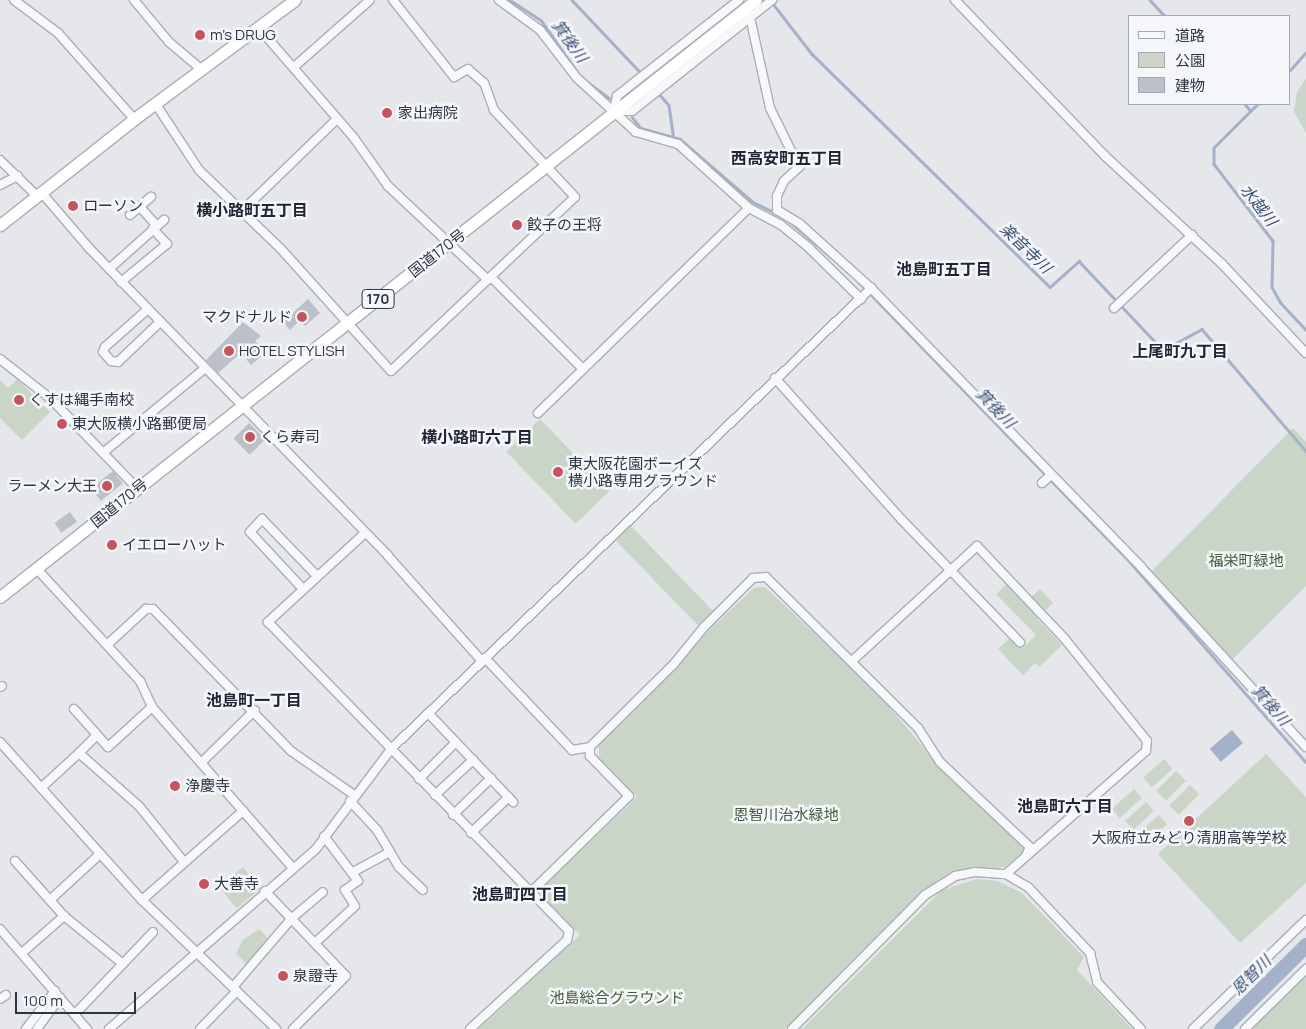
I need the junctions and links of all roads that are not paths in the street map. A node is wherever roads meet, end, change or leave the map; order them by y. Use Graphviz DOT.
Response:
graph roads {
  1 [pos="14,0"];
  2 [pos="134,0"];
  3 [pos="295,0"];
  4 [pos="370,0"];
  5 [pos="393,0"];
  6 [pos="499,0"];
  7 [pos="739,0"];
  8 [pos="756,0"];
  9 [pos="772,0"];
  10 [pos="955,0"];
  11 [pos="377,7"];
  12 [pos="750,17"];
  13 [pos="258,27"];
  14 [pos="294,67"];
  15 [pos="201,69"];
  16 [pos="156,102"];
  17 [pos="614,110"];
  18 [pos="134,119"];
  19 [pos="337,119"];
  20 [pos="0,160"];
  21 [pos="548,165"];
  22 [pos="18,176"];
  23 [pos="0,184"];
  24 [pos="38,193"];
  25 [pos="151,197"];
  26 [pos="140,207"];
  27 [pos="749,208"];
  28 [pos="243,210"];
  29 [pos="130,215"];
  30 [pos="164,220"];
  31 [pos="0,225"];
  32 [pos="155,228"];
  33 [pos="1192,235"];
  34 [pos="451,242"];
  35 [pos="109,269"];
  36 [pos="490,279"];
  37 [pos="121,282"];
  38 [pos="871,288"];
  39 [pos="861,298"];
  40 [pos="1114,308"];
  41 [pos="148,309"];
  42 [pos="160,322"];
  43 [pos="348,324"];
  44 [pos="1306,353"];
  45 [pos="0,359"];
  46 [pos="581,367"];
  47 [pos="205,368"];
  48 [pos="775,378"];
  49 [pos="242,406"];
  50 [pos="538,413"];
  51 [pos="104,452"];
  52 [pos="1051,475"];
  53 [pos="1042,483"];
  54 [pos="138,488"];
  55 [pos="365,532"];
  56 [pos="36,568"];
  57 [pos="952,572"];
  58 [pos="317,576"];
  59 [pos="303,589"];
  60 [pos="0,597"];
  61 [pos="1020,642"];
  62 [pos="108,644"];
  63 [pos="482,658"];
  64 [pos="852,661"];
  65 [pos="152,707"];
  66 [pos="74,709"];
  67 [pos="255,710"];
  68 [pos="428,714"];
  69 [pos="97,735"];
  70 [pos="0,742"];
  71 [pos="456,742"];
  72 [pos="590,747"];
  73 [pos="1306,747"];
  74 [pos="390,749"];
  75 [pos="79,753"];
  76 [pos="473,760"];
  77 [pos="202,762"];
  78 [pos="490,778"];
  79 [pos="419,779"];
  80 [pos="41,788"];
  81 [pos="435,795"];
  82 [pos="352,798"];
  83 [pos="242,811"];
  84 [pos="453,815"];
  85 [pos="471,833"];
  86 [pos="324,836"];
  87 [pos="390,852"];
  88 [pos="100,854"];
  89 [pos="1026,856"];
  90 [pos="15,861"];
  91 [pos="184,862"];
  92 [pos="292,868"];
  93 [pos="353,872"];
  94 [pos="1006,874"];
  95 [pos="423,890"];
  96 [pos="265,891"];
  97 [pos="322,892"];
  98 [pos="531,892"];
  99 [pos="50,900"];
  100 [pos="142,900"];
  101 [pos="64,916"];
  102 [pos="292,918"];
  103 [pos="1306,920"];
  104 [pos="0,929"];
  105 [pos="153,932"];
  106 [pos="315,943"];
  107 [pos="23,952"];
  108 [pos="196,953"];
  109 [pos="123,964"];
  110 [pos="1306,969"];
  111 [pos="235,989"];
  112 [pos="57,994"];
  113 [pos="75,1014"];
  114 [pos="26,1029"];
  115 [pos="37,1029"];
  116 [pos="87,1029"];
  117 [pos="110,1029"];
  118 [pos="200,1029"];
  119 [pos="276,1029"];
  120 [pos="293,1029"];
  121 [pos="470,1029"];
  122 [pos="792,1029"];
  123 [pos="1141,1029"];
  124 [pos="1193,1029"];
  125 [pos="1245,1029"];
  1 -- 18 [label="street"];
  2 -- 15 [label="street"];
  3 -- 13 [label="highway"];
  4 -- 11 [label="street"];
  4 -- 14 [label="street"];
  5 -- 21 [label="street"];
  6 -- 17 [label="street"];
  7 -- 17 [label="street"];
  8 -- 17 [label="highway, 国道170号 / 170"];
  9 -- 12 [label="street"];
  10 -- 33 [label="street"];
  12 -- 17 [label="street"];
  12 -- 38 [label="street"];
  13 -- 14 [label="street"];
  13 -- 15 [label="highway"];
  14 -- 19 [label="street"];
  15 -- 16 [label="highway"];
  16 -- 18 [label="highway"];
  16 -- 28 [label="street"];
  17 -- 21 [label="highway, 国道170号 / 170"];
  17 -- 27 [label="street"];
  18 -- 24 [label="highway"];
  19 -- 28 [label="street"];
  19 -- 34 [label="street"];
  20 -- 22 [label="street"];
  21 -- 34 [label="highway, 国道170号 / 170"];
  21 -- 36 [label="street"];
  22 -- 23 [label="street"];
  22 -- 24 [label="street"];
  24 -- 31 [label="highway"];
  24 -- 35 [label="street"];
  25 -- 26 [label="street"];
  26 -- 29 [label="street"];
  26 -- 32 [label="street"];
  27 -- 39 [label="street"];
  27 -- 46 [label="street"];
  28 -- 43 [label="street"];
  30 -- 32 [label="street"];
  32 -- 35 [label="street"];
  32 -- 37 [label="street"];
  33 -- 40 [label="street"];
  33 -- 44 [label="street"];
  34 -- 36 [label="street"];
  34 -- 43 [label="highway, 国道170号 / 170"];
  35 -- 37 [label="street"];
  36 -- 43 [label="street"];
  36 -- 46 [label="street"];
  37 -- 41 [label="street"];
  38 -- 39 [label="street"];
  38 -- 52 [label="street"];
  39 -- 48 [label="street"];
  41 -- 42 [label="street"];
  41 -- 42 [label="street"];
  42 -- 47 [label="street"];
  43 -- 49 [label="highway, 国道170号 / 170"];
  45 -- 51 [label="street"];
  46 -- 50 [label="street"];
  47 -- 49 [label="street"];
  47 -- 51 [label="street"];
  48 -- 57 [label="street"];
  48 -- 63 [label="street"];
  49 -- 54 [label="highway, 国道170号 / 170"];
  49 -- 55 [label="street"];
  51 -- 54 [label="street"];
  52 -- 53 [label="street"];
  52 -- 73 [label="street"];
  54 -- 56 [label="highway, 国道170号 / 170"];
  55 -- 58 [label="street"];
  55 -- 63 [label="street"];
  56 -- 60 [label="highway, 国道170号 / 170"];
  56 -- 62 [label="street"];
  57 -- 61 [label="street"];
  57 -- 64 [label="street"];
  57 -- 89 [label="street"];
  58 -- 59 [label="street"];
  58 -- 59 [label="street"];
  59 -- 74 [label="street"];
  62 -- 65 [label="street"];
  62 -- 67 [label="street"];
  63 -- 68 [label="street"];
  63 -- 72 [label="street"];
  64 -- 72 [label="street"];
  64 -- 89 [label="street"];
  65 -- 69 [label="street"];
  65 -- 77 [label="street"];
  66 -- 69 [label="street"];
  67 -- 77 [label="street"];
  67 -- 82 [label="street"];
  68 -- 71 [label="street"];
  68 -- 74 [label="street"];
  69 -- 75 [label="street"];
  70 -- 80 [label="street"];
  71 -- 76 [label="street"];
  71 -- 79 [label="street"];
  72 -- 98 [label="street"];
  74 -- 79 [label="street"];
  74 -- 82 [label="street"];
  75 -- 80 [label="street"];
  75 -- 91 [label="street"];
  76 -- 78 [label="street"];
  76 -- 81 [label="street"];
  77 -- 83 [label="street"];
  78 -- 84 [label="street"];
  78 -- 85 [label="street"];
  79 -- 81 [label="street"];
  80 -- 88 [label="street"];
  81 -- 84 [label="street"];
  82 -- 86 [label="street"];
  82 -- 87 [label="street"];
  83 -- 91 [label="street"];
  83 -- 92 [label="street"];
  84 -- 85 [label="street"];
  85 -- 98 [label="street"];
  86 -- 92 [label="street"];
  86 -- 93 [label="street"];
  87 -- 93 [label="street"];
  87 -- 95 [label="street"];
  88 -- 99 [label="street"];
  88 -- 100 [label="street"];
  89 -- 94 [label="street"];
  90 -- 99 [label="street"];
  91 -- 100 [label="street"];
  92 -- 96 [label="street"];
  93 -- 106 [label="street"];
  94 -- 122 [label="street"];
  94 -- 123 [label="street"];
  96 -- 102 [label="street"];
  96 -- 108 [label="street"];
  97 -- 102 [label="street"];
  98 -- 121 [label="street"];
  99 -- 101 [label="street"];
  100 -- 108 [label="street"];
  101 -- 107 [label="street"];
  101 -- 109 [label="street"];
  102 -- 106 [label="street"];
  102 -- 111 [label="street"];
  103 -- 124 [label="street"];
  104 -- 107 [label="street"];
  105 -- 109 [label="street"];
  106 -- 120 [label="street"];
  107 -- 112 [label="street"];
  108 -- 111 [label="street"];
  108 -- 117 [label="street"];
  109 -- 113 [label="street"];
  110 -- 125 [label="street"];
  111 -- 118 [label="street"];
  111 -- 119 [label="street"];
  112 -- 113 [label="street"];
  112 -- 114 [label="street"];
  112 -- 115 [label="street"];
  113 -- 116 [label="street"];
}
